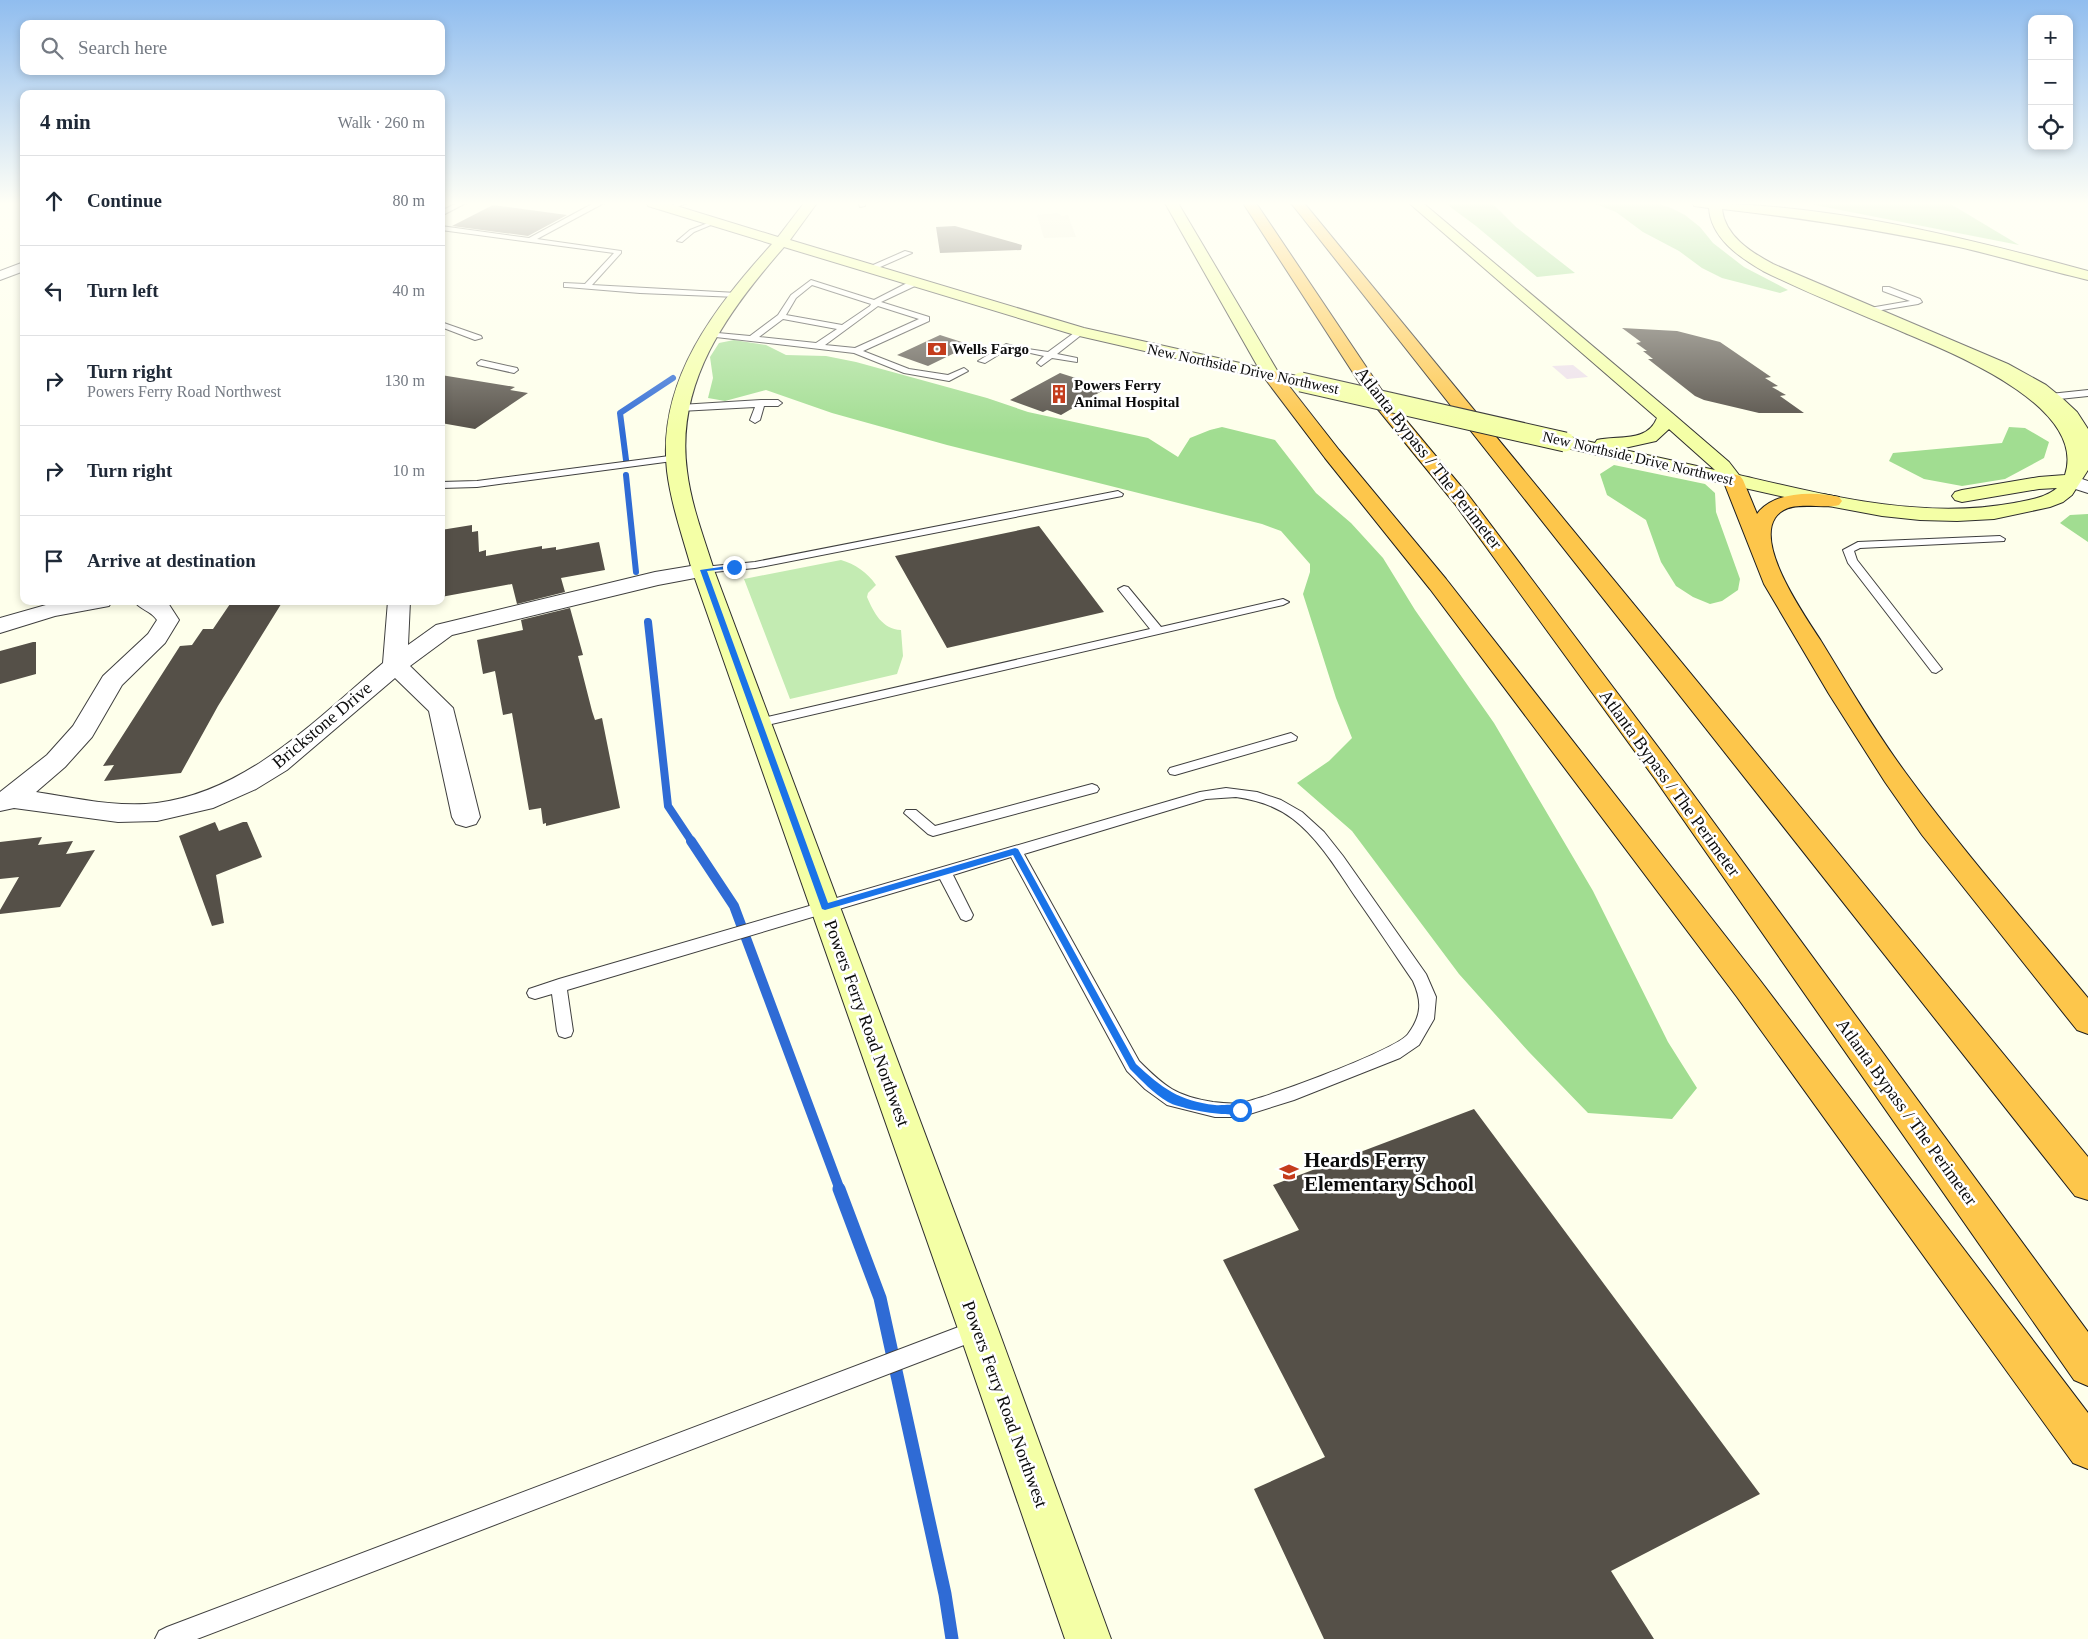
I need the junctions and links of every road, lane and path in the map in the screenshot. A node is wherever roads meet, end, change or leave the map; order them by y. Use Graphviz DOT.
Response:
graph roads {
  1 [pos="593,279"];
  2 [pos="750,279"];
  3 [pos="758,279"];
  4 [pos="902,279"];
  5 [pos="1216,279"];
  6 [pos="1300,279"];
  7 [pos="1359,279"];
  8 [pos="1505,279"];
  9 [pos="1795,279"];
  10 [pos="914,283"];
  11 [pos="567,285"];
  12 [pos="586,287"];
  13 [pos="742,289"];
  14 [pos="1886,289"];
  15 [pos="875,302"];
  16 [pos="1868,311"];
  17 [pos="781,316"];
  18 [pos="445,326"];
  19 [pos="844,328"];
  20 [pos="1081,332"];
  21 [pos="707,334"];
  22 [pos="478,338"];
  23 [pos="753,338"];
  24 [pos="818,346"];
  25 [pos="1009,346"];
  26 [pos="1021,350"];
  27 [pos="856,351"];
  28 [pos="1050,356"];
  29 [pos="1074,360"];
  30 [pos="982,361"];
  31 [pos="481,363"];
  32 [pos="1041,363"];
  33 [pos="514,370"];
  34 [pos="964,371"];
  35 [pos="1272,376"];
  36 [pos="2088,393"];
  37 [pos="2050,397"];
  38 [pos="778,403"];
  39 [pos="761,404"];
  40 [pos="680,408"];
  41 [pos="1666,417"];
  42 [pos="755,420"];
  43 [pos="1565,442"];
  44 [pos="1704,451"];
  45 [pos="677,458"];
  46 [pos="1732,480"];
  47 [pos="2079,484"];
  48 [pos="445,485"];
  49 [pos="1118,494"];
  50 [pos="1832,501"];
  51 [pos="2000,539"];
  52 [pos="1761,552"];
  53 [pos="703,570"];
  54 [pos="1124,590"];
  55 [pos="1283,602"];
  56 [pos="74,605"];
  57 [pos="154,605"];
  58 [pos="400,605"];
  59 [pos="0,626"];
  60 [pos="1158,631"];
  61 [pos="395,665"];
  62 [pos="1936,669"];
  63 [pos="758,723"];
  64 [pos="1291,738"];
  65 [pos="1175,771"];
  66 [pos="1092,789"];
  67 [pos="6,801"];
  68 [pos="911,813"];
  69 [pos="466,816"];
  70 [pos="1015,851"];
  71 [pos="944,872"];
  72 [pos="825,907"];
  73 [pos="966,915"];
  74 [pos="559,986"];
  75 [pos="535,993"];
  76 [pos="2088,1020"];
  77 [pos="565,1031"];
  78 [pos="2088,1184"];
  79 [pos="978,1329"];
  80 [pos="2088,1366"];
  81 [pos="2088,1448"];
  82 [pos="167,1639"];
  83 [pos="1088,1639"];
  1 -- 12 [label="lane"];
  2 -- 13 [label="street, Powers Ferry Road Northwest"];
  3 -- 13 [label="street"];
  4 -- 10 [label="street, New Northside Drive Northwest"];
  5 -- 35 [label="street"];
  6 -- 80 [label="highway, Atlanta Bypass / The Perimeter"];
  7 -- 78 [label="highway"];
  8 -- 41 [label="street"];
  9 -- 16 [label="street, New Northside Drive Northwest"];
  10 -- 15 [label="lane"];
  10 -- 20 [label="street, New Northside Drive Northwest"];
  11 -- 12 [label="lane"];
  12 -- 13 [label="lane"];
  13 -- 21 [label="street, Powers Ferry Road Northwest"];
  14 -- 16 [label="lane"];
  15 -- 17 [label="lane"];
  15 -- 19 [label="lane"];
  15 -- 27 [label="lane"];
  16 -- 37 [label="street, New Northside Drive Northwest"];
  17 -- 19 [label="lane"];
  17 -- 23 [label="lane"];
  18 -- 22 [label="lane"];
  19 -- 24 [label="lane"];
  20 -- 28 [label="lane"];
  20 -- 35 [label="street, New Northside Drive Northwest"];
  21 -- 23 [label="lane"];
  21 -- 40 [label="street, Powers Ferry Road Northwest"];
  23 -- 24 [label="lane"];
  24 -- 27 [label="lane"];
  25 -- 30 [label="lane"];
  26 -- 28 [label="lane"];
  27 -- 34 [label="lane"];
  28 -- 29 [label="lane"];
  28 -- 32 [label="lane"];
  31 -- 33 [label="lane"];
  35 -- 43 [label="street, New Northside Drive Northwest, bridge"];
  35 -- 81 [label="highway"];
  36 -- 37 [label="lane"];
  37 -- 47 [label="street, New Northside Drive Northwest"];
  38 -- 39 [label="lane"];
  39 -- 40 [label="lane"];
  39 -- 42 [label="lane"];
  40 -- 45 [label="street, Powers Ferry Road Northwest"];
  41 -- 43 [label="street"];
  41 -- 44 [label="street"];
  43 -- 46 [label="street, New Northside Drive Northwest"];
  44 -- 46 [label="street"];
  44 -- 47 [label="street, New Northside Drive Northwest"];
  45 -- 48 [label="lane"];
  45 -- 53 [label="street, Powers Ferry Road Northwest"];
  46 -- 50 [label="street, New Northside Drive Northwest"];
  46 -- 52 [label="highway"];
  47 -- 50 [label="street, New Northside Drive Northwest"];
  49 -- 53 [label="lane"];
  50 -- 52 [label="highway"];
  51 -- 62 [label="lane"];
  52 -- 76 [label="highway"];
  53 -- 61 [label="street, Brickstone Drive"];
  53 -- 63 [label="street, Powers Ferry Road Northwest"];
  54 -- 60 [label="lane"];
  55 -- 60 [label="lane"];
  56 -- 59 [label="street"];
  57 -- 67 [label="street"];
  58 -- 61 [label="street"];
  60 -- 63 [label="lane"];
  61 -- 67 [label="street, Brickstone Drive"];
  61 -- 69 [label="street"];
  63 -- 72 [label="street, Powers Ferry Road Northwest"];
  64 -- 65 [label="lane"];
  66 -- 68 [label="lane"];
  70 -- 70 [label="lane"];
  70 -- 71 [label="lane"];
  71 -- 72 [label="lane"];
  71 -- 73 [label="lane"];
  72 -- 74 [label="lane"];
  72 -- 79 [label="street, Powers Ferry Road Northwest"];
  74 -- 75 [label="lane"];
  74 -- 77 [label="lane"];
  79 -- 82 [label="lane"];
  79 -- 83 [label="street, Powers Ferry Road Northwest"];
}
